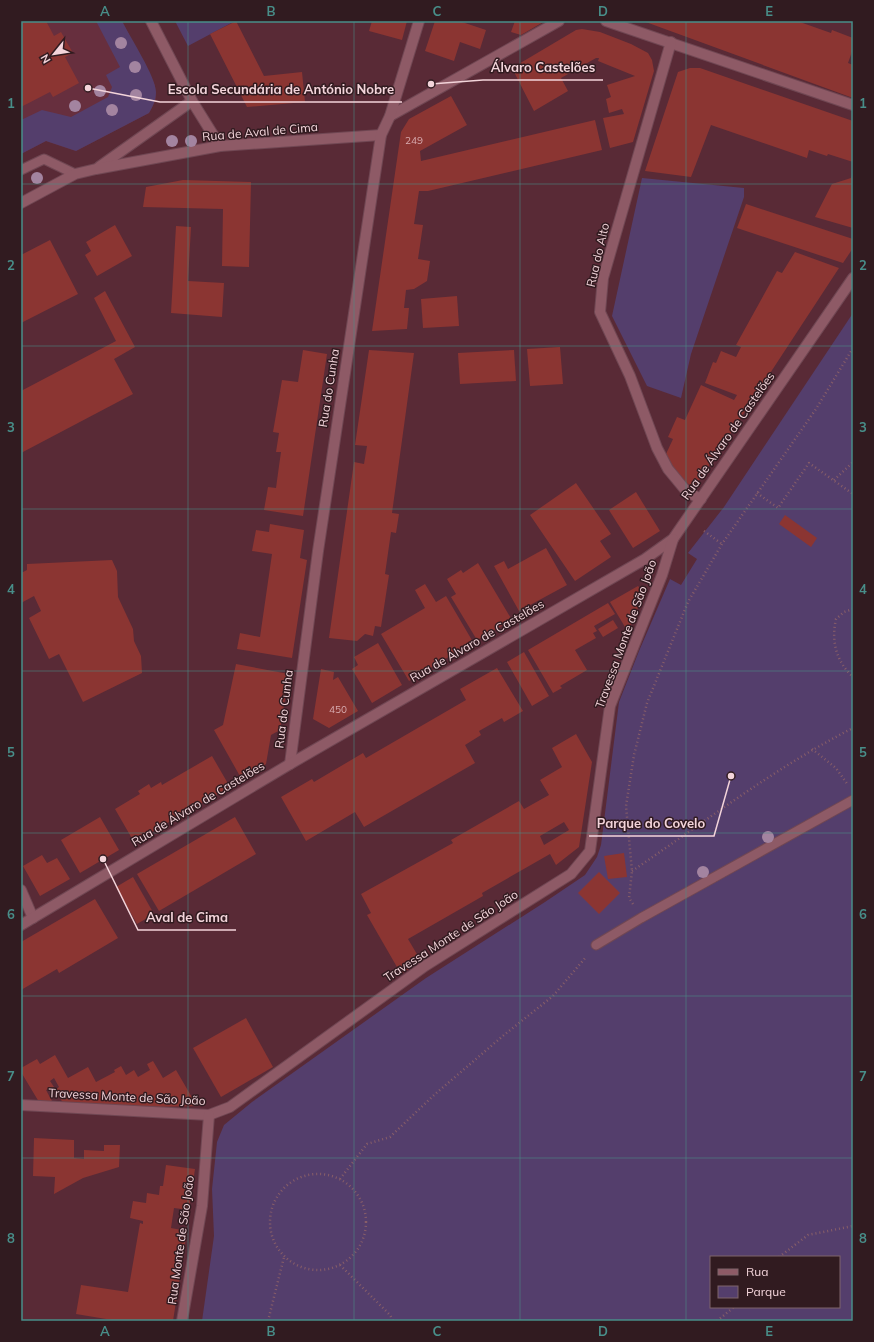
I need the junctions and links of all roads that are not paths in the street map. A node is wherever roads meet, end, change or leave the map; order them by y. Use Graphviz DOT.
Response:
graph roads {
  1 [pos="151,21"];
  2 [pos="419,21"];
  3 [pos="559,21"];
  4 [pos="606,21"];
  5 [pos="671,42"];
  6 [pos="192,101"];
  7 [pos="853,105"];
  8 [pos="390,116"];
  9 [pos="381,135"];
  10 [pos="220,146"];
  11 [pos="96,169"];
  12 [pos="21,170"];
  13 [pos="75,174"];
  14 [pos="21,203"];
  15 [pos="853,278"];
  16 [pos="701,499"];
  17 [pos="673,539"];
  18 [pos="290,764"];
  19 [pos="853,800"];
  20 [pos="21,890"];
  21 [pos="33,918"];
  22 [pos="21,925"];
  23 [pos="596,945"];
  24 [pos="21,1105"];
  25 [pos="209,1115"];
  26 [pos="182,1321"];
  1 -- 6 [label="street"];
  2 -- 8 [label="street, Rua do Cunha"];
  3 -- 8 [label="street"];
  4 -- 5 [label="street"];
  5 -- 7 [label="street"];
  5 -- 16 [label="street, Rua do Alto"];
  6 -- 10 [label="street"];
  6 -- 11 [label="street, Rua de Aval de Cima"];
  8 -- 9 [label="street, Rua do Cunha"];
  9 -- 10 [label="street, Rua de Aval de Cima"];
  9 -- 18 [label="street, Rua do Cunha"];
  10 -- 11 [label="street, Rua de Aval de Cima"];
  11 -- 13 [label="street, Rua de Aval de Cima"];
  12 -- 13 [label="lane"];
  13 -- 14 [label="street, Rua de Aval de Cima"];
  15 -- 16 [label="street, Rua de Álvaro de Castelões"];
  16 -- 17 [label="street, Rua de Álvaro de Castelões"];
  17 -- 18 [label="street, Rua de Álvaro de Castelões"];
  17 -- 25 [label="street, Travessa Monte de São João"];
  18 -- 21 [label="street, Rua de Álvaro de Castelões"];
  19 -- 23 [label="lane"];
  20 -- 21 [label="street"];
  21 -- 22 [label="street, Rua de Álvaro de Castelões"];
  24 -- 25 [label="street, Travessa Monte de São João"];
  25 -- 26 [label="street, Rua Monte de São João"];
}
